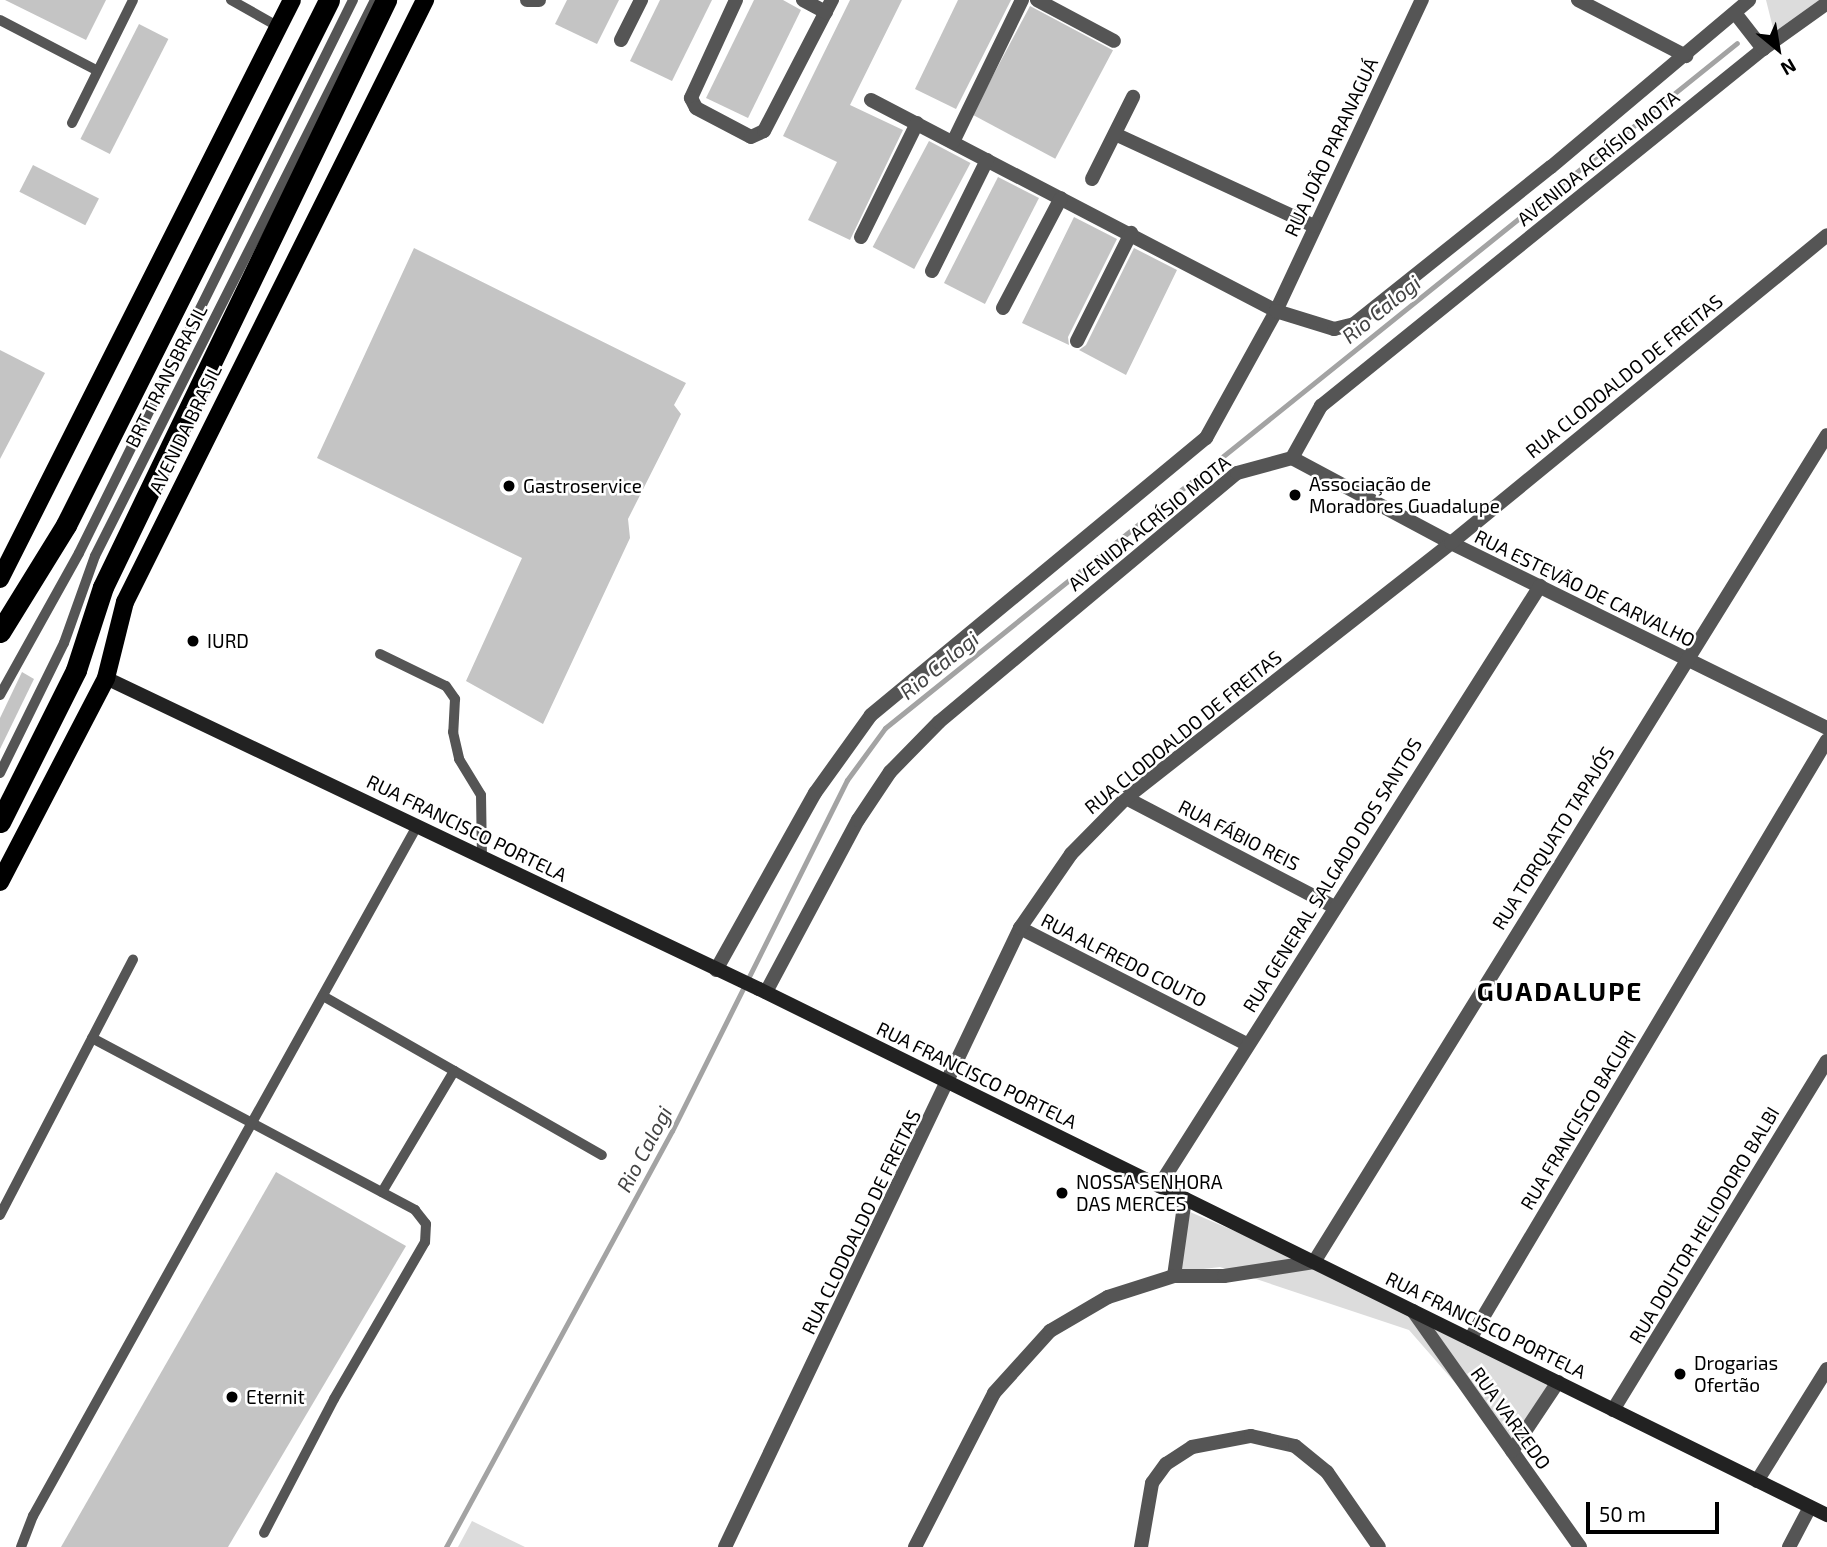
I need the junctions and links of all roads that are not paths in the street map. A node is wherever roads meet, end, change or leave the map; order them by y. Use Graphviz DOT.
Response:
graph roads {
  1 [pos="133,0"];
  2 [pos="231,0"];
  3 [pos="292,0"];
  4 [pos="329,0"];
  5 [pos="353,0"];
  6 [pos="374,0"];
  7 [pos="386,0"];
  8 [pos="425,0"];
  9 [pos="527,0"];
  10 [pos="540,0"];
  11 [pos="641,0"];
  12 [pos="736,0"];
  13 [pos="803,0"];
  14 [pos="1022,0"];
  15 [pos="1037,0"];
  16 [pos="1422,0"];
  17 [pos="1578,0"];
  18 [pos="1749,0"];
  19 [pos="1827,3"];
  20 [pos="829,6"];
  21 [pos="1735,13"];
  22 [pos="0,20"];
  23 [pos="279,27"];
  24 [pos="621,40"];
  25 [pos="1114,41"];
  26 [pos="1763,49"];
  27 [pos="1686,55"];
  28 [pos="96,70"];
  29 [pos="1133,97"];
  30 [pos="871,100"];
  31 [pos="72,123"];
  32 [pos="917,123"];
  33 [pos="1115,134"];
  34 [pos="953,142"];
  35 [pos="987,160"];
  36 [pos="1093,179"];
  37 [pos="1061,198"];
  38 [pos="1314,226"];
  39 [pos="1131,233"];
  40 [pos="1827,234"];
  41 [pos="861,237"];
  42 [pos="932,271"];
  43 [pos="1003,308"];
  44 [pos="1276,311"];
  45 [pos="1077,341"];
  46 [pos="1827,435"];
  47 [pos="1292,458"];
  48 [pos="1451,544"];
  49 [pos="0,579"];
  50 [pos="1540,586"];
  51 [pos="0,632"];
  52 [pos="380,654"];
  53 [pos="1686,660"];
  54 [pos="106,678"];
  55 [pos="0,695"];
  56 [pos="1827,728"];
  57 [pos="1827,740"];
  58 [pos="0,773"];
  59 [pos="1126,798"];
  60 [pos="0,822"];
  61 [pos="416,825"];
  62 [pos="482,857"];
  63 [pos="0,882"];
  64 [pos="1333,906"];
  65 [pos="1020,928"];
  66 [pos="132,960"];
  67 [pos="720,972"];
  68 [pos="762,991"];
  69 [pos="323,996"];
  70 [pos="92,1038"];
  71 [pos="1247,1044"];
  72 [pos="1827,1061"];
  73 [pos="454,1071"];
  74 [pos="950,1083"];
  75 [pos="252,1124"];
  76 [pos="602,1155"];
  77 [pos="1159,1186"];
  78 [pos="382,1192"];
  79 [pos="1185,1199"];
  80 [pos="0,1215"];
  81 [pos="1314,1262"];
  82 [pos="1174,1276"];
  83 [pos="1413,1311"];
  84 [pos="1470,1339"];
  85 [pos="1827,1369"];
  86 [pos="1558,1382"];
  87 [pos="1613,1410"];
  88 [pos="1512,1451"];
  89 [pos="1757,1481"];
  90 [pos="1810,1507"];
  91 [pos="1827,1515"];
  92 [pos="264,1533"];
  93 [pos="21,1547"];
  94 [pos="725,1547"];
  95 [pos="915,1547"];
  96 [pos="1141,1547"];
  97 [pos="1378,1547"];
  98 [pos="1580,1547"];
  99 [pos="1789,1547"];
  1 -- 28 [label="lane"];
  2 -- 23 [label="lane"];
  3 -- 23 [label="main road"];
  4 -- 51 [label="highway"];
  5 -- 55 [label="lane, BRT TRANSBRASIL"];
  6 -- 58 [label="lane, BRT TRANSBRASIL"];
  7 -- 60 [label="highway, AVENIDA BRASIL"];
  8 -- 54 [label="main road, AVENIDA BRASIL"];
  9 -- 10 [label="street"];
  11 -- 24 [label="street"];
  12 -- 20 [label="street"];
  13 -- 20 [label="street"];
  14 -- 34 [label="street"];
  15 -- 25 [label="street"];
  16 -- 38 [label="street, RUA JOÃO PARANAGUÁ"];
  17 -- 27 [label="street"];
  18 -- 21 [label="street, AVENIDA ACRÍSIO MOTA"];
  19 -- 26 [label="street, AVENIDA ACRÍSIO MOTA"];
  21 -- 26 [label="street"];
  21 -- 27 [label="street, AVENIDA ACRÍSIO MOTA"];
  22 -- 28 [label="lane"];
  23 -- 49 [label="main road"];
  26 -- 47 [label="street, AVENIDA ACRÍSIO MOTA"];
  27 -- 44 [label="street, AVENIDA ACRÍSIO MOTA"];
  28 -- 31 [label="lane"];
  29 -- 33 [label="street"];
  30 -- 32 [label="street"];
  32 -- 34 [label="street"];
  32 -- 41 [label="street"];
  33 -- 36 [label="street"];
  33 -- 38 [label="street"];
  34 -- 35 [label="street"];
  35 -- 37 [label="street"];
  35 -- 42 [label="street"];
  37 -- 39 [label="street"];
  37 -- 43 [label="street"];
  38 -- 44 [label="street, RUA JOÃO PARANAGUÁ"];
  39 -- 44 [label="street"];
  39 -- 45 [label="street"];
  40 -- 48 [label="street, RUA CLODOALDO DE FREITAS"];
  44 -- 67 [label="street, AVENIDA ACRÍSIO MOTA"];
  46 -- 53 [label="street, RUA TORQUATO TAPAJÓS"];
  47 -- 48 [label="street, RUA ESTEVÃO DE CARVALHO"];
  47 -- 68 [label="street, AVENIDA ACRÍSIO MOTA"];
  48 -- 50 [label="street, RUA ESTEVÃO DE CARVALHO"];
  48 -- 59 [label="street, RUA CLODOALDO DE FREITAS"];
  50 -- 53 [label="street, RUA ESTEVÃO DE CARVALHO"];
  50 -- 64 [label="street, RUA GENERAL SALGADO DOS SANTOS"];
  52 -- 62 [label="lane"];
  53 -- 56 [label="street, RUA ESTEVÃO DE CARVALHO"];
  53 -- 81 [label="street, RUA TORQUATO TAPAJÓS"];
  54 -- 61 [label="street, RUA FRANCISCO PORTELA"];
  54 -- 63 [label="main road, AVENIDA BRASIL"];
  57 -- 84 [label="street, RUA FRANCISCO BACURI"];
  59 -- 64 [label="street, RUA FÁBIO REIS"];
  59 -- 65 [label="street, RUA CLODOALDO DE FREITAS"];
  61 -- 62 [label="street, RUA FRANCISCO PORTELA"];
  61 -- 69 [label="lane"];
  62 -- 67 [label="street, RUA FRANCISCO PORTELA"];
  64 -- 71 [label="street, RUA GENERAL SALGADO DOS SANTOS"];
  65 -- 71 [label="street, RUA ALFREDO COUTO"];
  65 -- 74 [label="street, RUA CLODOALDO DE FREITAS"];
  66 -- 70 [label="lane"];
  67 -- 68 [label="street, RUA FRANCISCO PORTELA"];
  68 -- 74 [label="street, RUA FRANCISCO PORTELA"];
  69 -- 73 [label="lane"];
  69 -- 75 [label="lane"];
  70 -- 75 [label="lane"];
  70 -- 80 [label="lane"];
  71 -- 77 [label="street, RUA GENERAL SALGADO DOS SANTOS"];
  72 -- 87 [label="street, RUA DOUTOR HELIODORO BALBI"];
  73 -- 76 [label="lane"];
  73 -- 78 [label="lane"];
  74 -- 77 [label="street, RUA FRANCISCO PORTELA"];
  74 -- 94 [label="street, RUA CLODOALDO DE FREITAS"];
  75 -- 78 [label="lane"];
  75 -- 93 [label="lane"];
  77 -- 79 [label="street, RUA FRANCISCO PORTELA"];
  78 -- 92 [label="lane"];
  79 -- 81 [label="street, RUA FRANCISCO PORTELA"];
  79 -- 82 [label="street"];
  81 -- 82 [label="street"];
  81 -- 83 [label="street, RUA FRANCISCO PORTELA"];
  82 -- 95 [label="street"];
  83 -- 84 [label="street, RUA FRANCISCO PORTELA"];
  83 -- 88 [label="street, RUA VARZEDO"];
  84 -- 86 [label="street, RUA FRANCISCO PORTELA"];
  85 -- 89 [label="street"];
  86 -- 87 [label="street, RUA FRANCISCO PORTELA"];
  86 -- 88 [label="street"];
  87 -- 89 [label="street, RUA FRANCISCO PORTELA"];
  88 -- 98 [label="street, RUA VARZEDO"];
  89 -- 90 [label="street, RUA FRANCISCO PORTELA"];
  90 -- 91 [label="street, RUA FRANCISCO PORTELA"];
  90 -- 99 [label="street"];
  96 -- 97 [label="street"];
}
